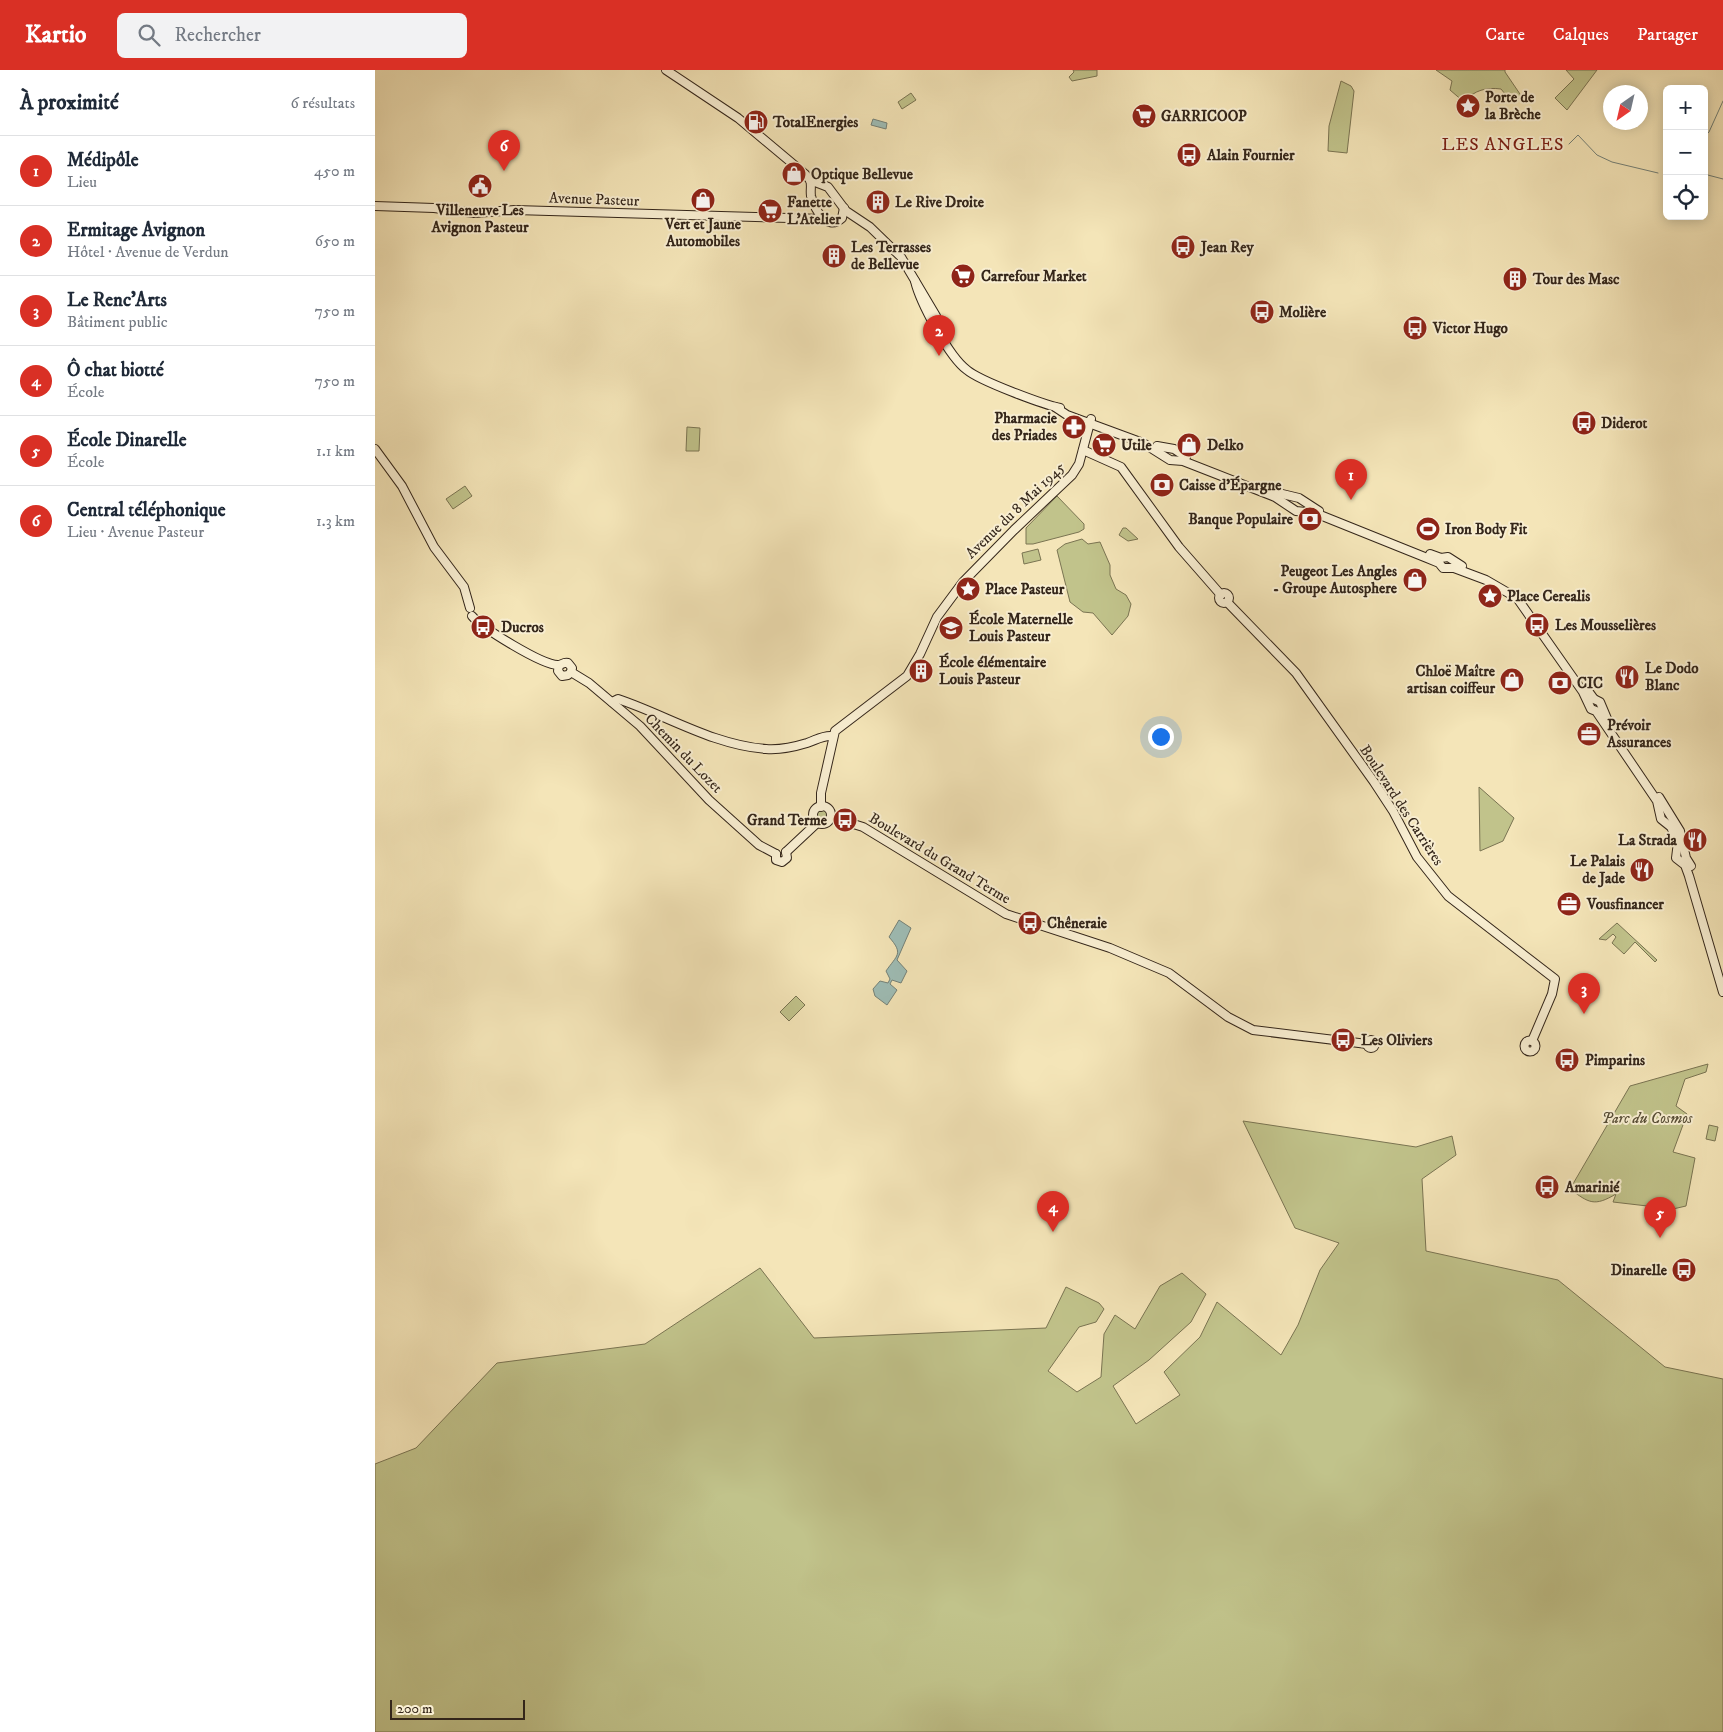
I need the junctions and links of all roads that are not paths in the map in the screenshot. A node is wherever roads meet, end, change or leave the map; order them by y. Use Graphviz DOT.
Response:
graph roads {
  1 [pos="666,70"];
  2 [pos="810,180"];
  3 [pos="819,184"];
  4 [pos="812,190"];
  5 [pos="375,206"];
  6 [pos="844,208"];
  7 [pos="818,209"];
  8 [pos="852,216"];
  9 [pos="842,218"];
  10 [pos="824,219"];
  11 [pos="813,220"];
  12 [pos="1091,421"];
  13 [pos="375,449"];
  14 [pos="1083,450"];
  15 [pos="1284,498"];
  16 [pos="1304,507"];
  17 [pos="612,702"];
  18 [pos="635,706"];
  19 [pos="623,710"];
  20 [pos="832,736"];
  21 [pos="821,807"];
  22 [pos="831,817"];
  23 [pos="817,823"];
  24 [pos="1684,860"];
  25 [pos="1723,974"];
  26 [pos="1723,992"];
  27 [pos="1532,1041"];
  28 [pos="1367,1044"];
  1 -- 2 [label="street"];
  2 -- 3 [label="street"];
  2 -- 4 [label="street"];
  3 -- 4 [label="street"];
  3 -- 6 [label="street"];
  4 -- 7 [label="street"];
  5 -- 11 [label="street, Avenue Pasteur"];
  6 -- 8 [label="street"];
  6 -- 9 [label="street"];
  7 -- 10 [label="street"];
  7 -- 11 [label="street"];
  8 -- 9 [label="street"];
  8 -- 12 [label="street"];
  9 -- 10 [label="street, Avenue Pasteur"];
  10 -- 11 [label="street, Avenue Pasteur"];
  12 -- 14 [label="street, Avenue du 8 Mai 1945"];
  12 -- 15 [label="street"];
  13 -- 17 [label="street, Chemin du Lozet"];
  14 -- 20 [label="street, Avenue du 8 Mai 1945"];
  14 -- 27 [label="street, Boulevard des Carrières"];
  15 -- 16 [label="street"];
  15 -- 16 [label="street"];
  16 -- 24 [label="street"];
  17 -- 18 [label="street"];
  17 -- 19 [label="street, Chemin du Lozet"];
  18 -- 19 [label="street"];
  18 -- 20 [label="street"];
  19 -- 23 [label="street, Chemin du Lozet"];
  20 -- 21 [label="street"];
  21 -- 22 [label="street"];
  21 -- 23 [label="street"];
  22 -- 23 [label="street"];
  22 -- 28 [label="street, Boulevard du Grand Terme"];
  24 -- 25 [label="street"];
  24 -- 26 [label="street"];
}
